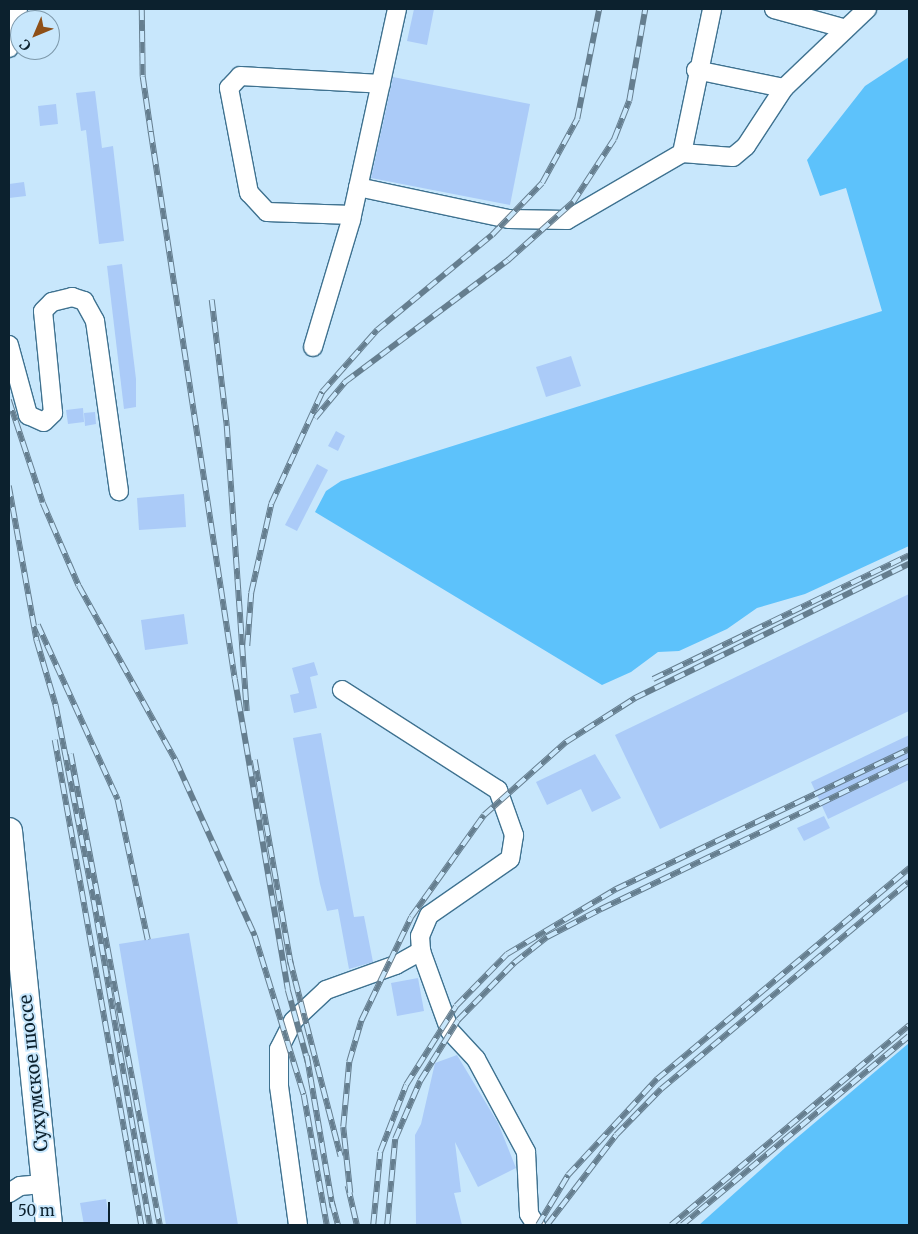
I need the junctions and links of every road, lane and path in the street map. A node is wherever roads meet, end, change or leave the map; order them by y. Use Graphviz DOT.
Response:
graph roads {
  1 [pos="18,9"];
  2 [pos="397,9"];
  3 [pos="712,9"];
  4 [pos="774,9"];
  5 [pos="868,9"];
  6 [pos="843,28"];
  7 [pos="9,48"];
  8 [pos="696,70"];
  9 [pos="381,84"];
  10 [pos="784,88"];
  11 [pos="682,153"];
  12 [pos="358,187"];
  13 [pos="352,215"];
  14 [pos="9,345"];
  15 [pos="313,347"];
  16 [pos="118,491"];
  17 [pos="342,690"];
  18 [pos="9,831"];
  19 [pos="421,951"];
  20 [pos="45,1184"];
  21 [pos="9,1193"];
  22 [pos="49,1225"];
  23 [pos="298,1225"];
  24 [pos="536,1225"];
  1 -- 7 [label="street"];
  2 -- 9 [label="street"];
  3 -- 8 [label="street"];
  4 -- 6 [label="street"];
  5 -- 6 [label="street"];
  6 -- 10 [label="street"];
  8 -- 10 [label="street"];
  8 -- 11 [label="street"];
  9 -- 12 [label="street"];
  9 -- 13 [label="street"];
  10 -- 11 [label="street"];
  11 -- 12 [label="street"];
  12 -- 13 [label="street"];
  13 -- 15 [label="street"];
  14 -- 16 [label="street"];
  17 -- 19 [label="street"];
  18 -- 20 [label="highway, Сухумское шоссе"];
  19 -- 23 [label="street"];
  19 -- 24 [label="street"];
  20 -- 21 [label="street"];
  20 -- 22 [label="highway, Сухумское шоссе"];
}
